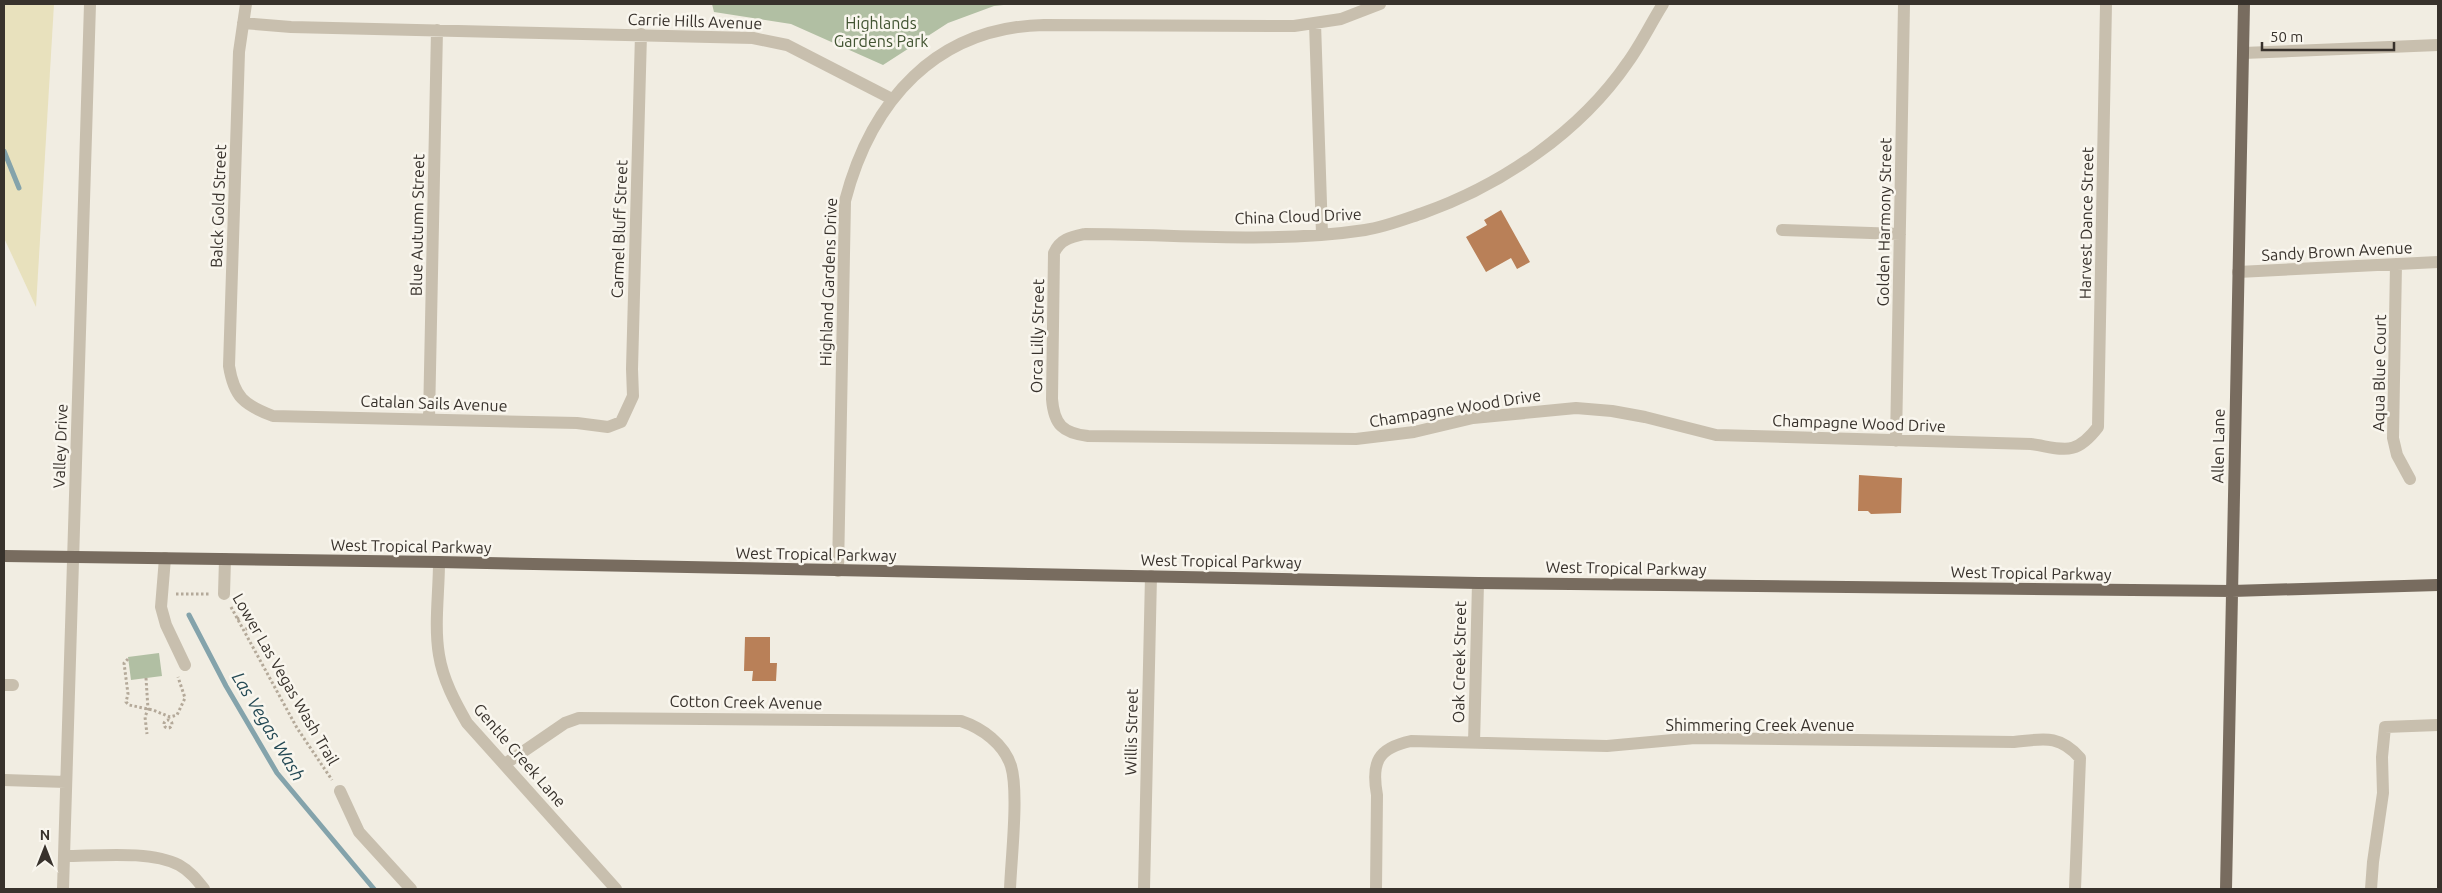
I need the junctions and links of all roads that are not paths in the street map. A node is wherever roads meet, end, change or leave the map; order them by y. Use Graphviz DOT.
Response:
graph roads {
  1 [pos="90,4"];
  2 [pos="246,4"];
  3 [pos="1380,4"];
  4 [pos="1663,4"];
  5 [pos="1904,4"];
  6 [pos="2106,4"];
  7 [pos="2244,4"];
  8 [pos="243,23"];
  9 [pos="1315,23"];
  10 [pos="437,30"];
  11 [pos="641,34"];
  12 [pos="2438,45"];
  13 [pos="2243,53"];
  14 [pos="892,99"];
  15 [pos="1782,230"];
  16 [pos="1322,234"];
  17 [pos="1900,234"];
  18 [pos="1058,244"];
  19 [pos="2438,262"];
  20 [pos="2396,264"];
  21 [pos="2238,272"];
  22 [pos="247,404"];
  23 [pos="429,419"];
  24 [pos="621,422"];
  25 [pos="1062,427"];
  26 [pos="2089,439"];
  27 [pos="1896,441"];
  28 [pos="2410,479"];
  29 [pos="4,556"];
  30 [pos="73,557"];
  31 [pos="165,558"];
  32 [pos="224,559"];
  33 [pos="439,562"];
  34 [pos="838,571"];
  35 [pos="1152,576"];
  36 [pos="1478,583"];
  37 [pos="2438,585"];
  38 [pos="2232,591"];
  39 [pos="224,594"];
  40 [pos="181,670"];
  41 [pos="2438,726"];
  42 [pos="1474,743"];
  43 [pos="505,764"];
  44 [pos="4,780"];
  45 [pos="66,782"];
  46 [pos="340,791"];
  47 [pos="64,856"];
  48 [pos="63,889"];
  49 [pos="204,889"];
  50 [pos="411,889"];
  51 [pos="616,889"];
  52 [pos="1010,889"];
  53 [pos="1144,889"];
  54 [pos="1376,889"];
  55 [pos="2075,889"];
  56 [pos="2226,889"];
  57 [pos="2371,889"];
  1 -- 30 [label="street, Valley Drive"];
  2 -- 8 [label="street, Balck Gold Street"];
  3 -- 9 [label="street, Highland Gardens Drive"];
  4 -- 16 [label="street, China Cloud Drive"];
  5 -- 17 [label="street, Golden Harmony Street"];
  6 -- 26 [label="street, Harvest Dance Street"];
  7 -- 13 [label="main road, Allen Lane"];
  8 -- 10 [label="street, Carrie Hills Avenue"];
  8 -- 22 [label="street, Balck Gold Street"];
  9 -- 14 [label="street, Highland Gardens Drive"];
  9 -- 16 [label="street"];
  10 -- 11 [label="street, Carrie Hills Avenue"];
  10 -- 23 [label="street, Blue Autumn Street"];
  11 -- 14 [label="street, Carrie Hills Avenue"];
  11 -- 24 [label="street, Carmel Bluff Street"];
  12 -- 13 [label="street"];
  13 -- 21 [label="main road, Allen Lane"];
  14 -- 34 [label="street, Highland Gardens Drive"];
  15 -- 17 [label="street"];
  16 -- 18 [label="street, China Cloud Drive"];
  17 -- 27 [label="street, Golden Harmony Street"];
  18 -- 25 [label="street, Orca Lilly Street"];
  19 -- 20 [label="street, Sandy Brown Avenue"];
  20 -- 21 [label="street, Sandy Brown Avenue"];
  20 -- 28 [label="street, Aqua Blue Court"];
  21 -- 38 [label="main road, Allen Lane"];
  22 -- 23 [label="street, Catalan Sails Avenue"];
  23 -- 24 [label="street, Catalan Sails Avenue"];
  25 -- 27 [label="street, Champagne Wood Drive"];
  26 -- 27 [label="street, Champagne Wood Drive"];
  29 -- 30 [label="main road, West Tropical Parkway"];
  30 -- 31 [label="main road, West Tropical Parkway"];
  30 -- 45 [label="street, Valley Drive"];
  31 -- 32 [label="main road, West Tropical Parkway"];
  31 -- 40 [label="street"];
  32 -- 33 [label="main road, West Tropical Parkway"];
  32 -- 39 [label="street"];
  33 -- 34 [label="main road, West Tropical Parkway"];
  33 -- 43 [label="street, Gentle Creek Lane"];
  34 -- 35 [label="main road, West Tropical Parkway"];
  35 -- 36 [label="main road, West Tropical Parkway"];
  35 -- 53 [label="street, Willis Street"];
  36 -- 38 [label="main road, West Tropical Parkway"];
  36 -- 42 [label="street, Oak Creek Street"];
  37 -- 38 [label="main road, West Tropical Parkway"];
  38 -- 56 [label="main road, Allen Lane"];
  41 -- 57 [label="street"];
  42 -- 54 [label="street, Shimmering Creek Avenue"];
  42 -- 55 [label="street, Shimmering Creek Avenue"];
  43 -- 51 [label="street, Gentle Creek Lane"];
  43 -- 52 [label="street, Cotton Creek Avenue"];
  44 -- 45 [label="street"];
  45 -- 47 [label="street, Valley Drive"];
  46 -- 50 [label="street"];
  47 -- 48 [label="street, Valley Drive"];
  47 -- 49 [label="street"];
}
